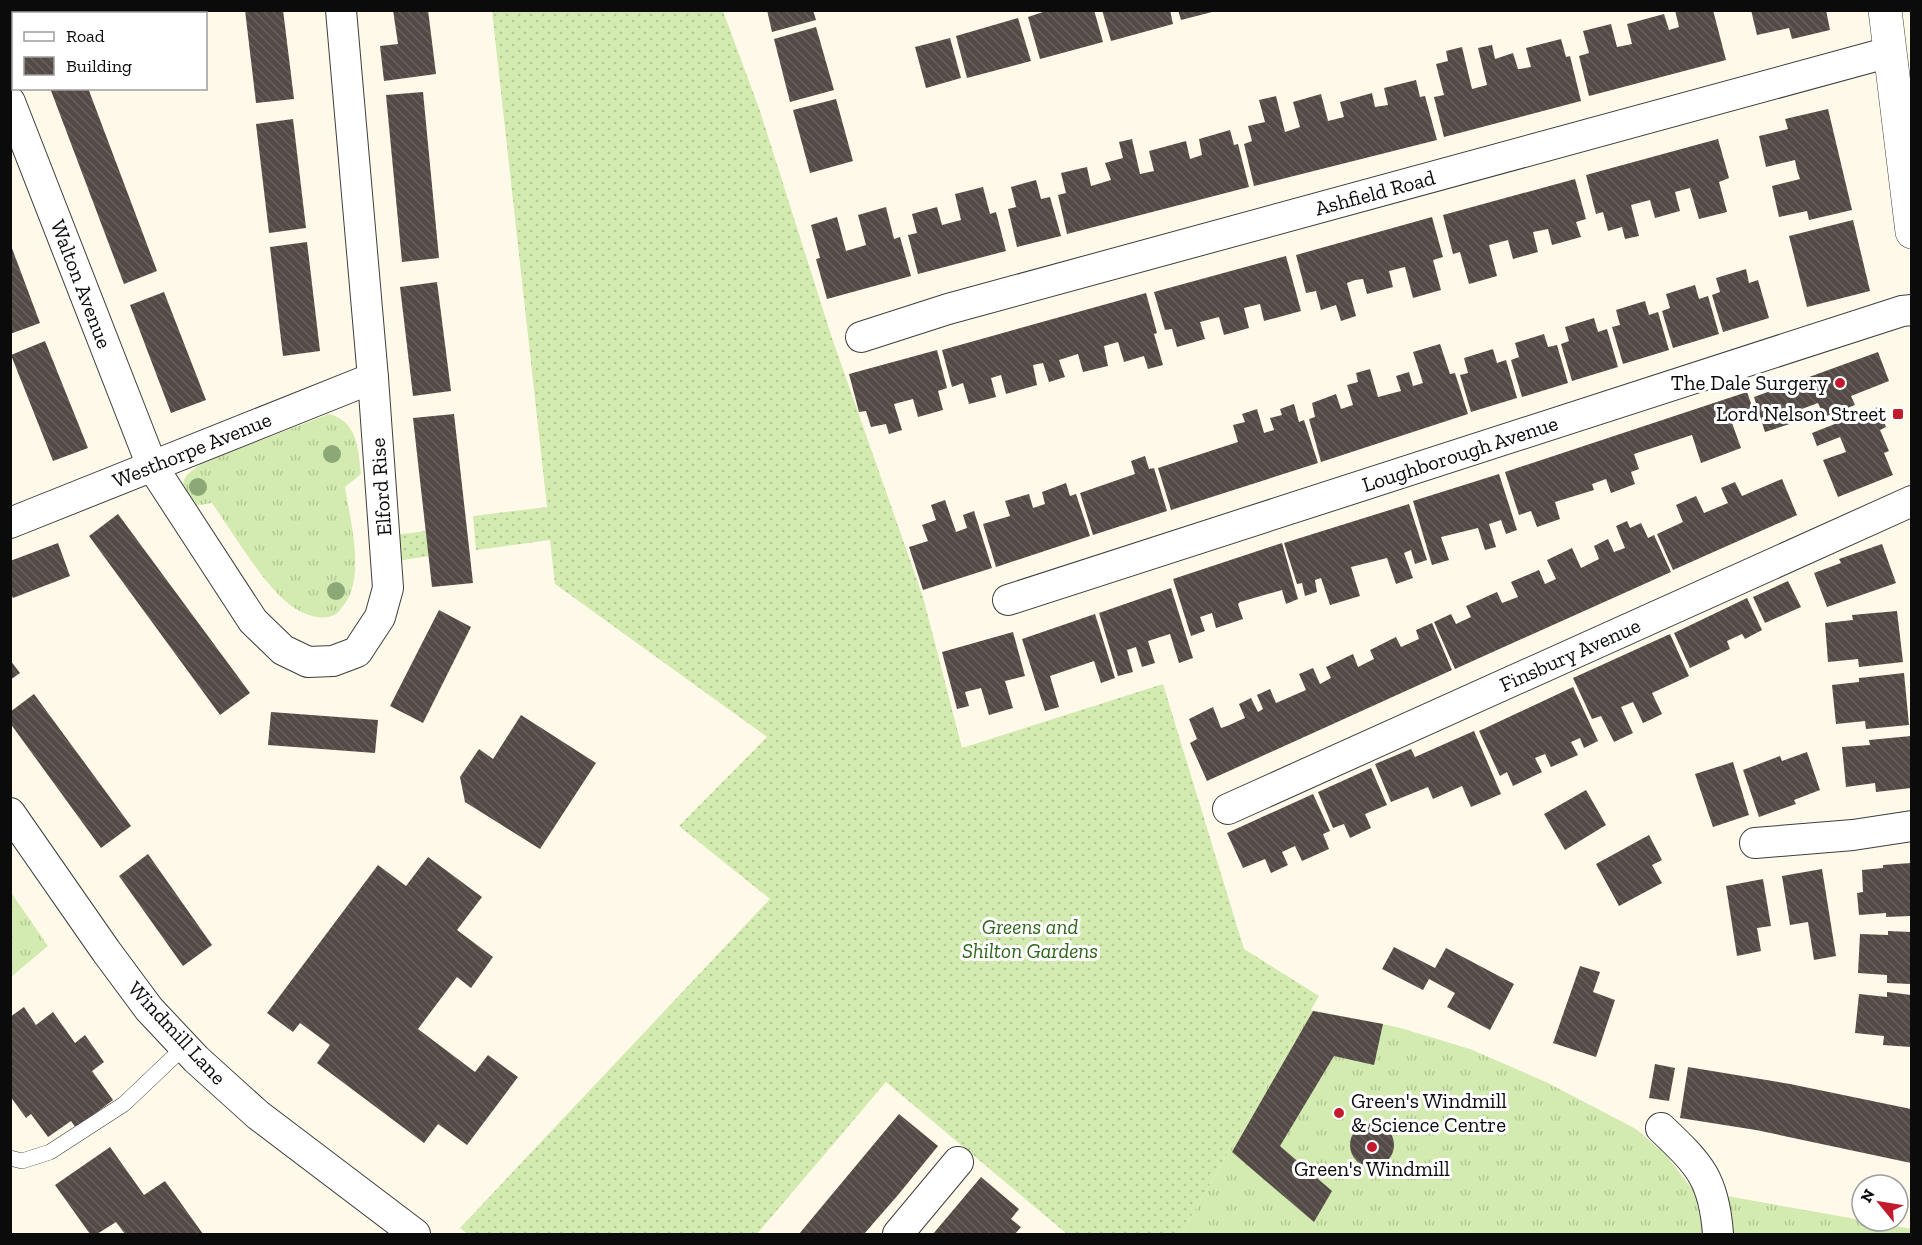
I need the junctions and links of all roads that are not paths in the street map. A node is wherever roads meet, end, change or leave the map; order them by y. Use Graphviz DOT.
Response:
graph roads {
  1 [pos="342,10"];
  2 [pos="1885,10"];
  3 [pos="1890,52"];
  4 [pos="10,102"];
  5 [pos="1911,232"];
  6 [pos="1911,310"];
  7 [pos="861,338"];
  8 [pos="373,378"];
  9 [pos="152,465"];
  10 [pos="1911,501"];
  11 [pos="10,523"];
  12 [pos="1008,600"];
  13 [pos="1228,809"];
  14 [pos="10,813"];
  15 [pos="1911,826"];
  16 [pos="1755,843"];
  17 [pos="184,1047"];
  18 [pos="1661,1128"];
  19 [pos="10,1158"];
  20 [pos="958,1162"];
  21 [pos="1721,1216"];
  22 [pos="415,1234"];
  23 [pos="898,1234"];
  1 -- 8 [label="street, Elford Rise"];
  2 -- 3 [label="street"];
  3 -- 5 [label="street"];
  3 -- 7 [label="street, Ashfield Road"];
  4 -- 9 [label="street, Walton Avenue"];
  6 -- 12 [label="street, Loughborough Avenue"];
  8 -- 9 [label="street, Westhorpe Avenue"];
  8 -- 9 [label="street, Elford Rise"];
  9 -- 11 [label="street, Westhorpe Avenue"];
  10 -- 13 [label="street, Finsbury Avenue"];
  14 -- 17 [label="street, Windmill Lane"];
  15 -- 16 [label="street"];
  17 -- 19 [label="lane"];
  17 -- 22 [label="street, Windmill Lane"];
  18 -- 21 [label="street"];
  20 -- 23 [label="street"];
}
